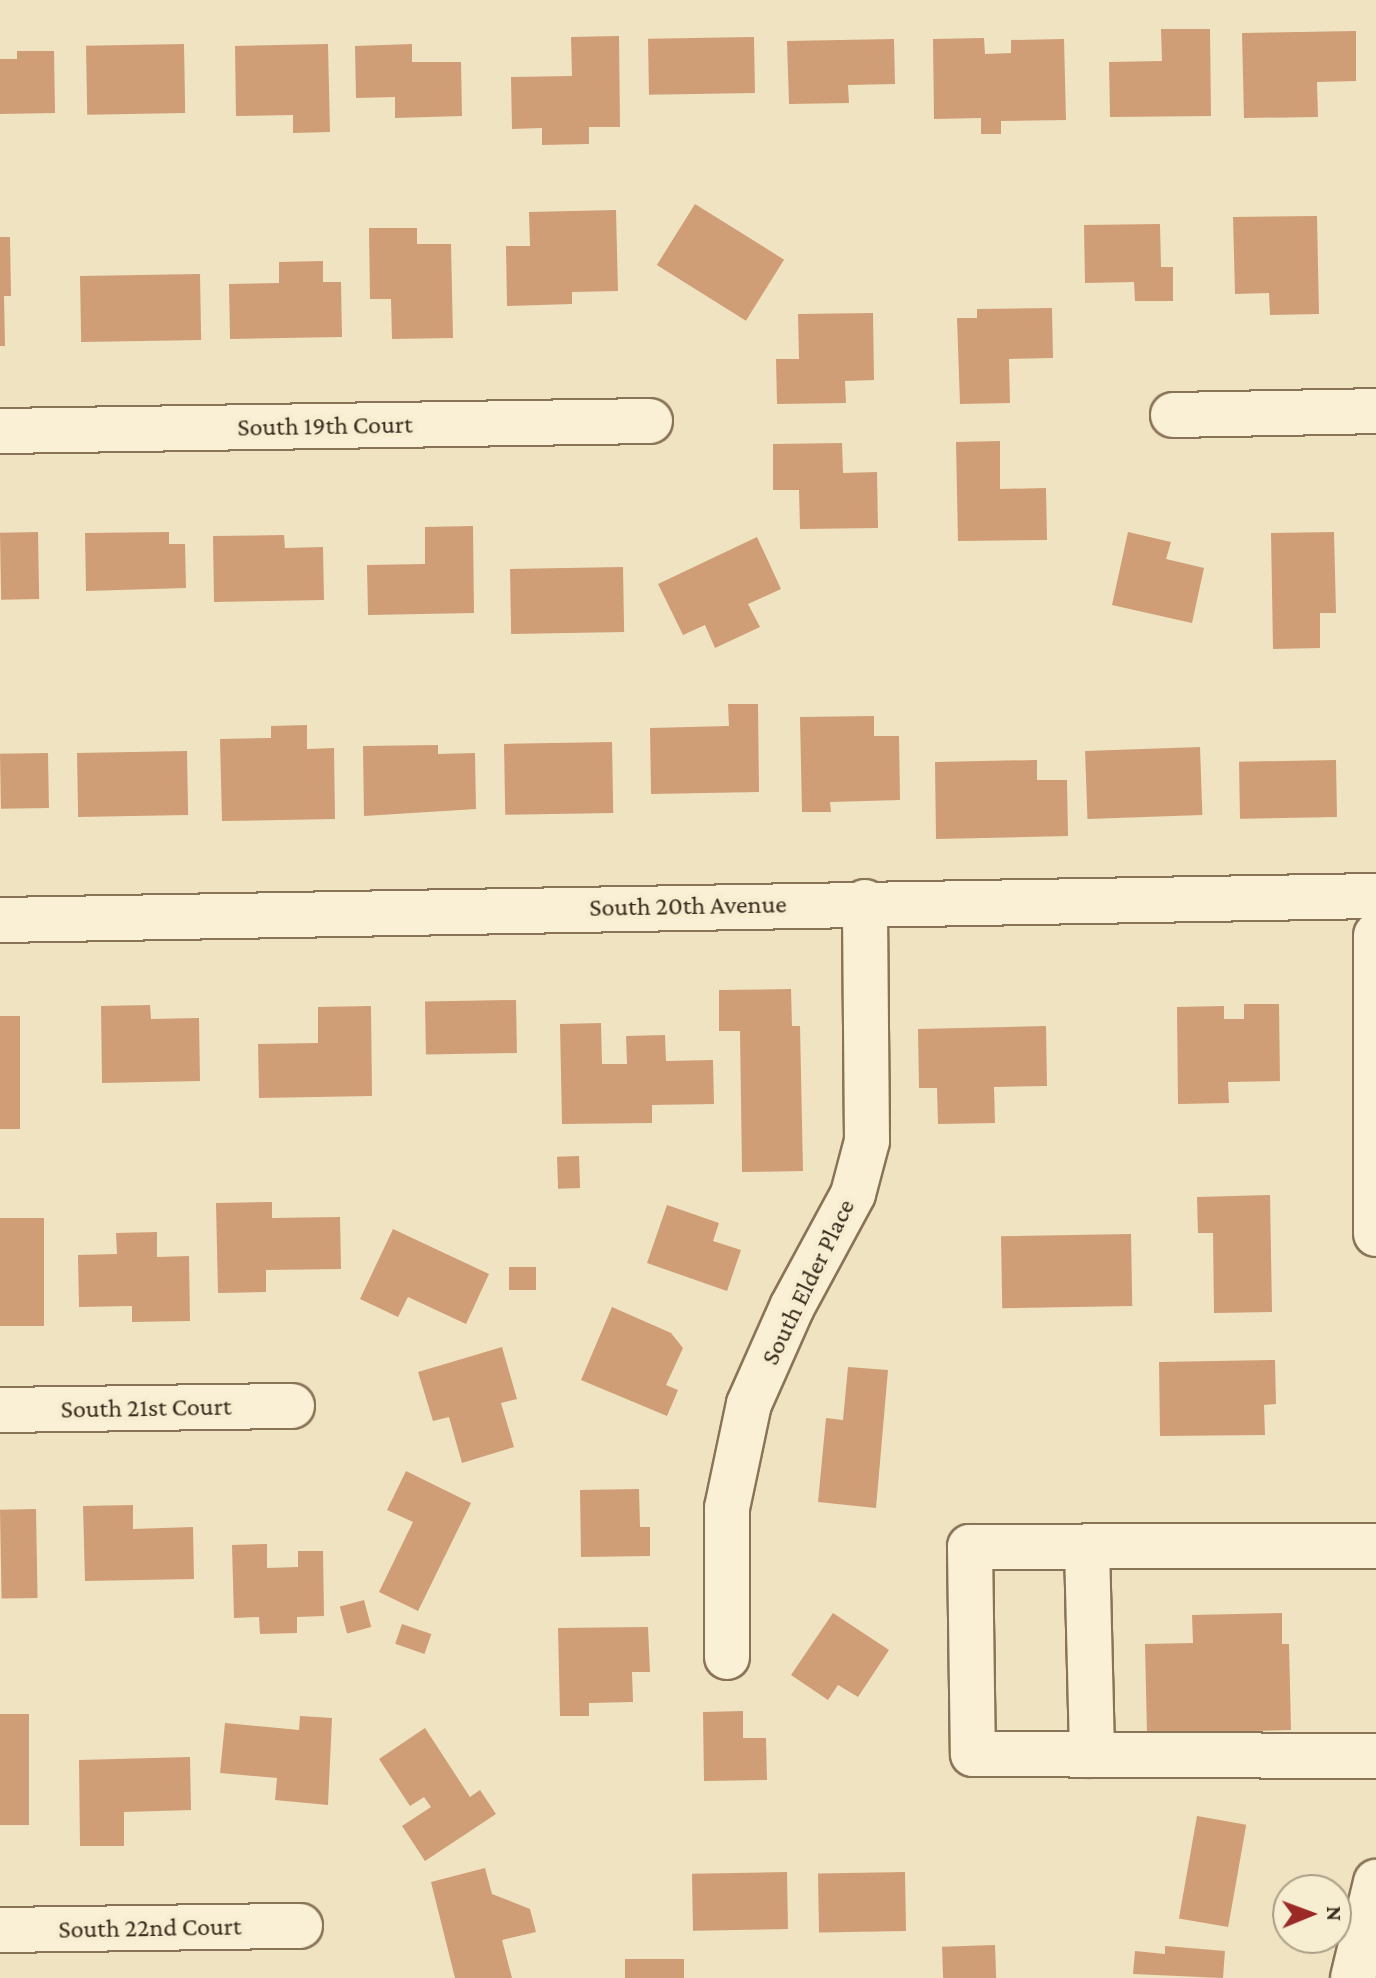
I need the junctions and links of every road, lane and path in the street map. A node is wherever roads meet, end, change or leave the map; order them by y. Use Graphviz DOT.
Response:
graph roads {
  1 [pos="1376,411"];
  2 [pos="1173,415"];
  3 [pos="650,421"];
  4 [pos="0,431"];
  5 [pos="1376,896"];
  6 [pos="865,902"];
  7 [pos="0,920"];
  8 [pos="1376,935"];
  9 [pos="1376,1234"];
  10 [pos="292,1406"];
  11 [pos="0,1410"];
  12 [pos="1376,1546"];
  13 [pos="1087,1547"];
  14 [pos="727,1657"];
  15 [pos="1092,1755"];
  16 [pos="1376,1756"];
  17 [pos="1376,1882"];
  18 [pos="300,1926"];
  19 [pos="0,1930"];
  20 [pos="1353,1978"];
  1 -- 2 [label="street"];
  3 -- 4 [label="street, South 19th Court"];
  5 -- 6 [label="street, South 20th Avenue"];
  6 -- 7 [label="street, South 20th Avenue"];
  6 -- 14 [label="street, South Elder Place"];
  8 -- 9 [label="street"];
  10 -- 11 [label="street, South 21st Court"];
  12 -- 13 [label="street"];
  13 -- 15 [label="street"];
  13 -- 15 [label="street"];
  15 -- 16 [label="street"];
  17 -- 20 [label="street"];
  18 -- 19 [label="street, South 22nd Court"];
}
